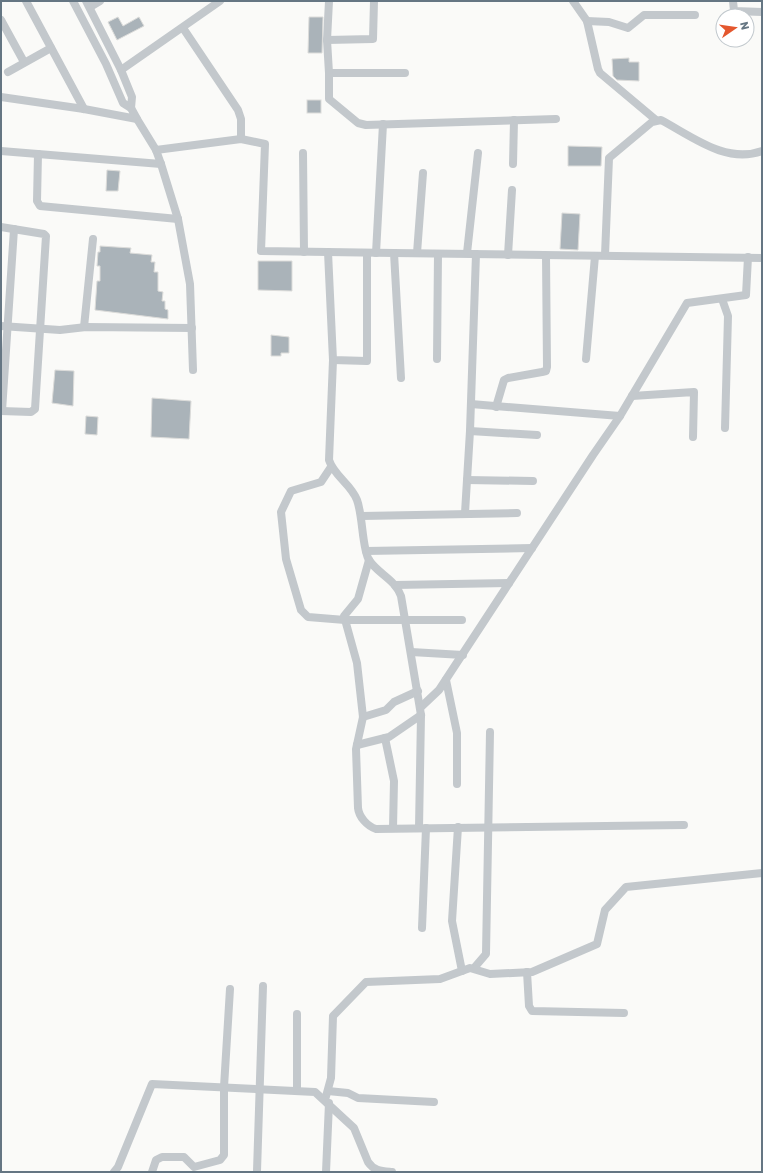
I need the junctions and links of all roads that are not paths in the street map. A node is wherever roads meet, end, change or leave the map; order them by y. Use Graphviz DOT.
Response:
graph roads {
  1 [pos="26,1"];
  2 [pos="73,1"];
  3 [pos="100,1"];
  4 [pos="220,1"];
  5 [pos="329,1"];
  6 [pos="374,1"];
  7 [pos="573,1"];
  8 [pos="733,1"];
  9 [pos="88,4"];
  10 [pos="762,12"];
  11 [pos="695,16"];
  12 [pos="1,20"];
  13 [pos="588,21"];
  14 [pos="183,28"];
  15 [pos="327,40"];
  16 [pos="51,48"];
  17 [pos="24,62"];
  18 [pos="121,70"];
  19 [pos="8,72"];
  20 [pos="329,73"];
  21 [pos="405,73"];
  22 [pos="1,97"];
  23 [pos="131,108"];
  24 [pos="84,109"];
  25 [pos="556,119"];
  26 [pos="137,120"];
  27 [pos="514,120"];
  28 [pos="656,120"];
  29 [pos="383,124"];
  30 [pos="241,139"];
  31 [pos="156,150"];
  32 [pos="1,151"];
  33 [pos="303,153"];
  34 [pos="478,153"];
  35 [pos="38,154"];
  36 [pos="760,154"];
  37 [pos="161,164"];
  38 [pos="513,164"];
  39 [pos="423,173"];
  40 [pos="512,190"];
  41 [pos="178,218"];
  42 [pos="1,227"];
  43 [pos="14,229"];
  44 [pos="93,239"];
  45 [pos="304,252"];
  46 [pos="328,252"];
  47 [pos="366,252"];
  48 [pos="376,253"];
  49 [pos="394,253"];
  50 [pos="417,253"];
  51 [pos="467,253"];
  52 [pos="438,254"];
  53 [pos="476,254"];
  54 [pos="508,255"];
  55 [pos="605,255"];
  56 [pos="546,256"];
  57 [pos="595,256"];
  58 [pos="748,258"];
  59 [pos="762,258"];
  60 [pos="722,299"];
  61 [pos="4,326"];
  62 [pos="84,327"];
  63 [pos="40,328"];
  64 [pos="192,328"];
  65 [pos="586,359"];
  66 [pos="333,360"];
  67 [pos="437,360"];
  68 [pos="193,370"];
  69 [pos="401,378"];
  70 [pos="632,396"];
  71 [pos="471,404"];
  72 [pos="496,407"];
  73 [pos="1,411"];
  74 [pos="620,416"];
  75 [pos="725,428"];
  76 [pos="470,431"];
  77 [pos="537,435"];
  78 [pos="693,437"];
  79 [pos="331,467"];
  80 [pos="467,480"];
  81 [pos="533,481"];
  82 [pos="465,513"];
  83 [pos="517,513"];
  84 [pos="362,516"];
  85 [pos="532,548"];
  86 [pos="366,551"];
  87 [pos="368,560"];
  88 [pos="509,583"];
  89 [pos="396,585"];
  90 [pos="345,620"];
  91 [pos="405,620"];
  92 [pos="462,620"];
  93 [pos="411,652"];
  94 [pos="463,654"];
  95 [pos="446,680"];
  96 [pos="418,691"];
  97 [pos="421,711"];
  98 [pos="363,717"];
  99 [pos="490,732"];
  100 [pos="385,738"];
  101 [pos="357,745"];
  102 [pos="457,784"];
  103 [pos="684,825"];
  104 [pos="490,826"];
  105 [pos="458,827"];
  106 [pos="393,828"];
  107 [pos="422,828"];
  108 [pos="762,873"];
  109 [pos="422,928"];
  110 [pos="474,968"];
  111 [pos="462,971"];
  112 [pos="527,972"];
  113 [pos="263,986"];
  114 [pos="230,990"];
  115 [pos="624,1013"];
  116 [pos="297,1014"];
  117 [pos="224,1087"];
  118 [pos="260,1089"];
  119 [pos="297,1090"];
  120 [pos="327,1098"];
  121 [pos="434,1102"];
  122 [pos="256,1171"];
  123 [pos="114,1172"];
  124 [pos="152,1172"];
  125 [pos="326,1172"];
  126 [pos="392,1172"];
  1 -- 16 [label="street"];
  2 -- 23 [label="street"];
  3 -- 9 [label="street"];
  4 -- 14 [label="street"];
  5 -- 15 [label="street"];
  6 -- 15 [label="street"];
  7 -- 13 [label="street"];
  8 -- 10 [label="street"];
  9 -- 18 [label="street"];
  11 -- 13 [label="street"];
  12 -- 17 [label="street"];
  13 -- 28 [label="street"];
  14 -- 18 [label="street"];
  14 -- 30 [label="street"];
  15 -- 20 [label="street"];
  16 -- 17 [label="street"];
  16 -- 24 [label="street"];
  17 -- 19 [label="street"];
  18 -- 23 [label="street"];
  20 -- 21 [label="street"];
  20 -- 29 [label="street"];
  22 -- 24 [label="street"];
  23 -- 26 [label="street"];
  24 -- 26 [label="street"];
  25 -- 27 [label="street"];
  26 -- 31 [label="street"];
  27 -- 29 [label="street"];
  27 -- 38 [label="street"];
  28 -- 36 [label="street"];
  28 -- 55 [label="street"];
  29 -- 48 [label="street"];
  30 -- 31 [label="street"];
  30 -- 45 [label="street"];
  31 -- 37 [label="street"];
  32 -- 35 [label="street"];
  33 -- 45 [label="street"];
  34 -- 51 [label="street"];
  35 -- 37 [label="street"];
  35 -- 41 [label="street"];
  37 -- 41 [label="street"];
  39 -- 50 [label="street"];
  40 -- 54 [label="street"];
  41 -- 64 [label="street"];
  42 -- 43 [label="street"];
  43 -- 61 [label="street"];
  43 -- 63 [label="street"];
  44 -- 62 [label="street"];
  45 -- 46 [label="street"];
  46 -- 47 [label="street"];
  46 -- 66 [label="street"];
  47 -- 48 [label="street"];
  47 -- 66 [label="street"];
  48 -- 49 [label="street"];
  49 -- 50 [label="street"];
  49 -- 69 [label="street"];
  50 -- 52 [label="street"];
  51 -- 52 [label="street"];
  51 -- 53 [label="street"];
  52 -- 67 [label="street"];
  53 -- 54 [label="street"];
  53 -- 71 [label="street"];
  54 -- 56 [label="street"];
  55 -- 57 [label="street"];
  55 -- 58 [label="street"];
  56 -- 57 [label="street"];
  56 -- 72 [label="street"];
  57 -- 65 [label="street"];
  58 -- 59 [label="street"];
  58 -- 60 [label="street"];
  60 -- 70 [label="street"];
  60 -- 75 [label="street"];
  61 -- 63 [label="street"];
  61 -- 73 [label="street"];
  62 -- 63 [label="street"];
  62 -- 64 [label="street"];
  63 -- 73 [label="street"];
  64 -- 68 [label="street"];
  66 -- 79 [label="street"];
  70 -- 74 [label="street"];
  70 -- 78 [label="street"];
  71 -- 72 [label="street"];
  71 -- 76 [label="street"];
  72 -- 74 [label="street"];
  74 -- 85 [label="street"];
  76 -- 77 [label="street"];
  76 -- 80 [label="street"];
  79 -- 84 [label="street"];
  79 -- 90 [label="street"];
  80 -- 81 [label="street"];
  80 -- 82 [label="street"];
  82 -- 83 [label="street"];
  82 -- 84 [label="street"];
  84 -- 86 [label="street"];
  85 -- 86 [label="street"];
  85 -- 88 [label="street"];
  86 -- 87 [label="street"];
  87 -- 89 [label="street"];
  87 -- 90 [label="street"];
  88 -- 89 [label="street"];
  88 -- 94 [label="street"];
  89 -- 91 [label="street"];
  90 -- 91 [label="street"];
  90 -- 98 [label="street"];
  91 -- 92 [label="street"];
  91 -- 93 [label="street"];
  93 -- 94 [label="street"];
  93 -- 96 [label="street"];
  94 -- 95 [label="street"];
  95 -- 97 [label="street"];
  95 -- 102 [label="street"];
  96 -- 97 [label="street"];
  96 -- 98 [label="street"];
  97 -- 100 [label="street"];
  97 -- 107 [label="street"];
  98 -- 101 [label="street"];
  99 -- 104 [label="street"];
  100 -- 101 [label="street"];
  100 -- 106 [label="street"];
  101 -- 106 [label="street"];
  103 -- 104 [label="street"];
  104 -- 105 [label="street"];
  104 -- 110 [label="street"];
  105 -- 107 [label="street"];
  105 -- 111 [label="street"];
  106 -- 107 [label="street"];
  107 -- 109 [label="street"];
  108 -- 112 [label="street"];
  110 -- 111 [label="street"];
  110 -- 112 [label="street"];
  111 -- 120 [label="street"];
  112 -- 115 [label="street"];
  113 -- 118 [label="street"];
  114 -- 117 [label="street"];
  116 -- 119 [label="street"];
  117 -- 118 [label="street"];
  117 -- 123 [label="street"];
  117 -- 124 [label="street"];
  118 -- 119 [label="street"];
  118 -- 122 [label="street"];
  119 -- 120 [label="street"];
  120 -- 121 [label="street"];
  120 -- 125 [label="street"];
  120 -- 126 [label="street"];
}
